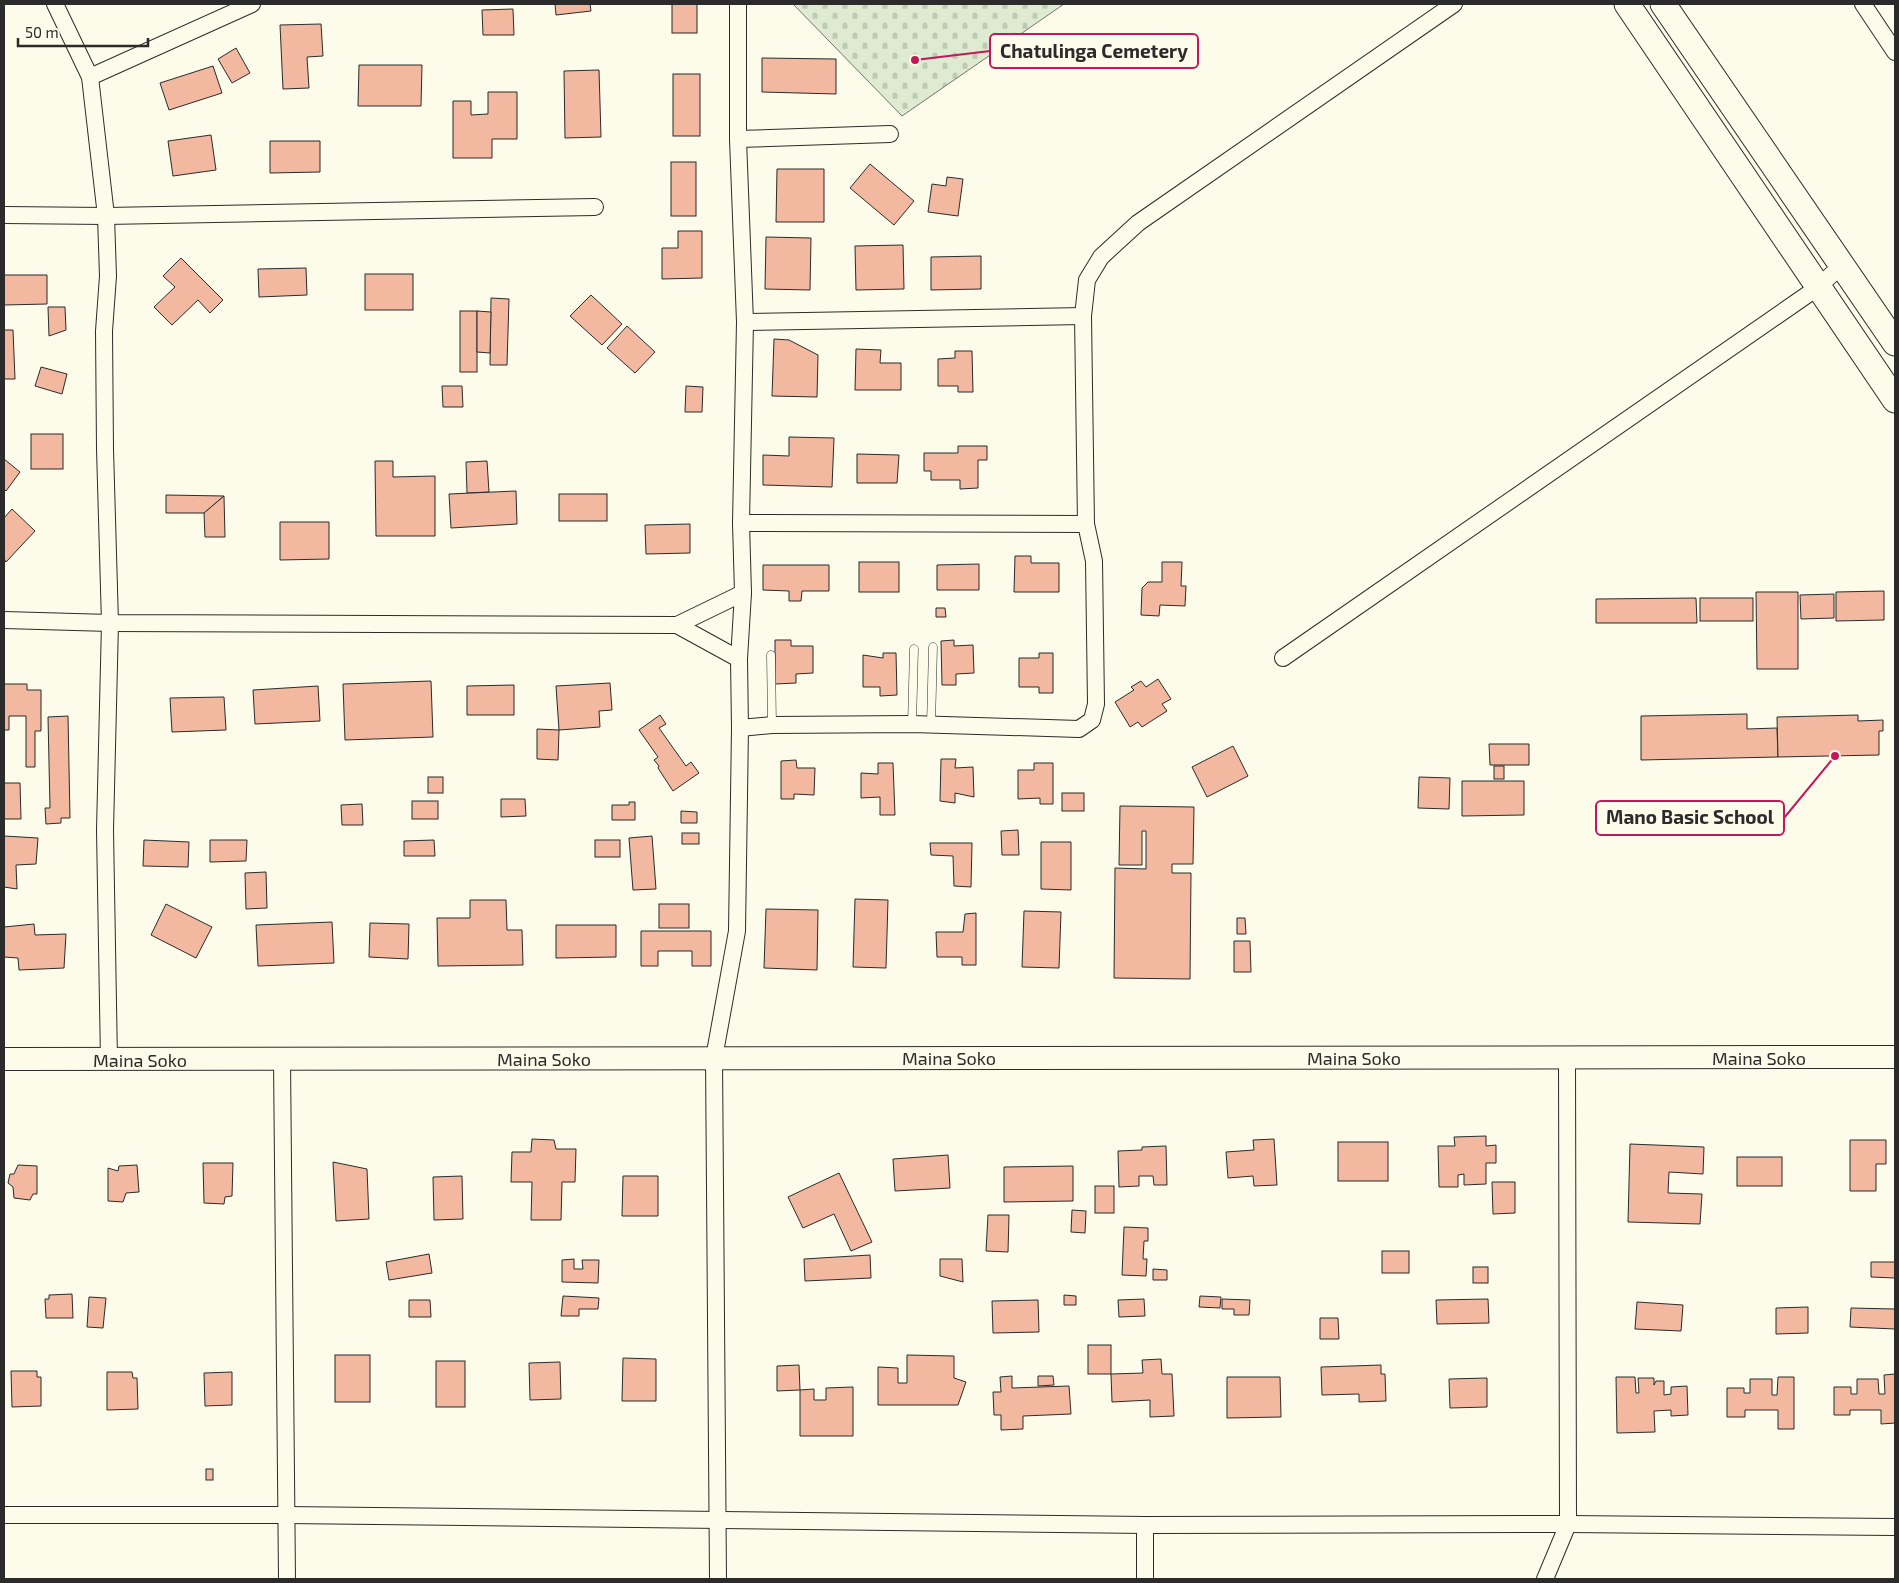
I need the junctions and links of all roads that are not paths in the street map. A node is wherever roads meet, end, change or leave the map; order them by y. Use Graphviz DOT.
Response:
graph roads {
  1 [pos="55,4"];
  2 [pos="252,4"];
  3 [pos="738,4"];
  4 [pos="1454,4"];
  5 [pos="1627,4"];
  6 [pos="1663,4"];
  7 [pos="1863,4"];
  8 [pos="1895,52"];
  9 [pos="90,77"];
  10 [pos="890,134"];
  11 [pos="738,139"];
  12 [pos="595,207"];
  13 [pos="4,215"];
  14 [pos="106,216"];
  15 [pos="1842,265"];
  16 [pos="1817,288"];
  17 [pos="1083,316"];
  18 [pos="745,322"];
  19 [pos="1895,343"];
  20 [pos="1895,400"];
  21 [pos="741,523"];
  22 [pos="1086,524"];
  23 [pos="743,593"];
  24 [pos="4,620"];
  25 [pos="110,623"];
  26 [pos="677,625"];
  27 [pos="933,647"];
  28 [pos="914,649"];
  29 [pos="771,655"];
  30 [pos="1283,658"];
  31 [pos="739,659"];
  32 [pos="772,724"];
  33 [pos="912,724"];
  34 [pos="931,724"];
  35 [pos="740,728"];
  36 [pos="1895,1057"];
  37 [pos="714,1058"];
  38 [pos="4,1059"];
  39 [pos="1567,1059"];
  40 [pos="282,1060"];
  41 [pos="109,1061"];
  42 [pos="287,1514"];
  43 [pos="4,1516"];
  44 [pos="717,1521"];
  45 [pos="1568,1524"];
  46 [pos="1145,1525"];
  47 [pos="1895,1528"];
  48 [pos="286,1579"];
  49 [pos="718,1579"];
  50 [pos="1145,1579"];
  51 [pos="1545,1579"];
  1 -- 9 [label="street"];
  2 -- 9 [label="street"];
  3 -- 11 [label="street"];
  4 -- 17 [label="street"];
  5 -- 16 [label="main road"];
  6 -- 15 [label="main road"];
  7 -- 8 [label="street"];
  9 -- 14 [label="street"];
  10 -- 11 [label="street"];
  11 -- 18 [label="street"];
  12 -- 14 [label="street"];
  13 -- 14 [label="street"];
  14 -- 25 [label="street"];
  15 -- 16 [label="street"];
  15 -- 19 [label="main road"];
  16 -- 20 [label="main road"];
  16 -- 30 [label="street"];
  17 -- 18 [label="street"];
  17 -- 22 [label="street"];
  18 -- 21 [label="street"];
  21 -- 22 [label="street"];
  21 -- 23 [label="street"];
  22 -- 34 [label="street"];
  23 -- 26 [label="street"];
  23 -- 31 [label="street"];
  24 -- 25 [label="street"];
  25 -- 26 [label="street"];
  25 -- 41 [label="street"];
  26 -- 31 [label="street"];
  27 -- 34 [label="lane"];
  28 -- 33 [label="lane"];
  29 -- 32 [label="lane"];
  31 -- 35 [label="street"];
  32 -- 33 [label="street"];
  32 -- 35 [label="street"];
  33 -- 34 [label="street"];
  35 -- 37 [label="street"];
  36 -- 39 [label="street, Maina Soko"];
  37 -- 39 [label="street, Maina Soko"];
  37 -- 40 [label="street, Maina Soko"];
  37 -- 44 [label="street"];
  38 -- 41 [label="street, Maina Soko"];
  39 -- 45 [label="street"];
  40 -- 41 [label="street, Maina Soko"];
  40 -- 42 [label="street"];
  42 -- 43 [label="street"];
  42 -- 44 [label="street"];
  42 -- 48 [label="street"];
  44 -- 46 [label="street"];
  44 -- 49 [label="street"];
  45 -- 46 [label="street"];
  45 -- 47 [label="street"];
  45 -- 51 [label="street"];
  46 -- 50 [label="street"];
}
